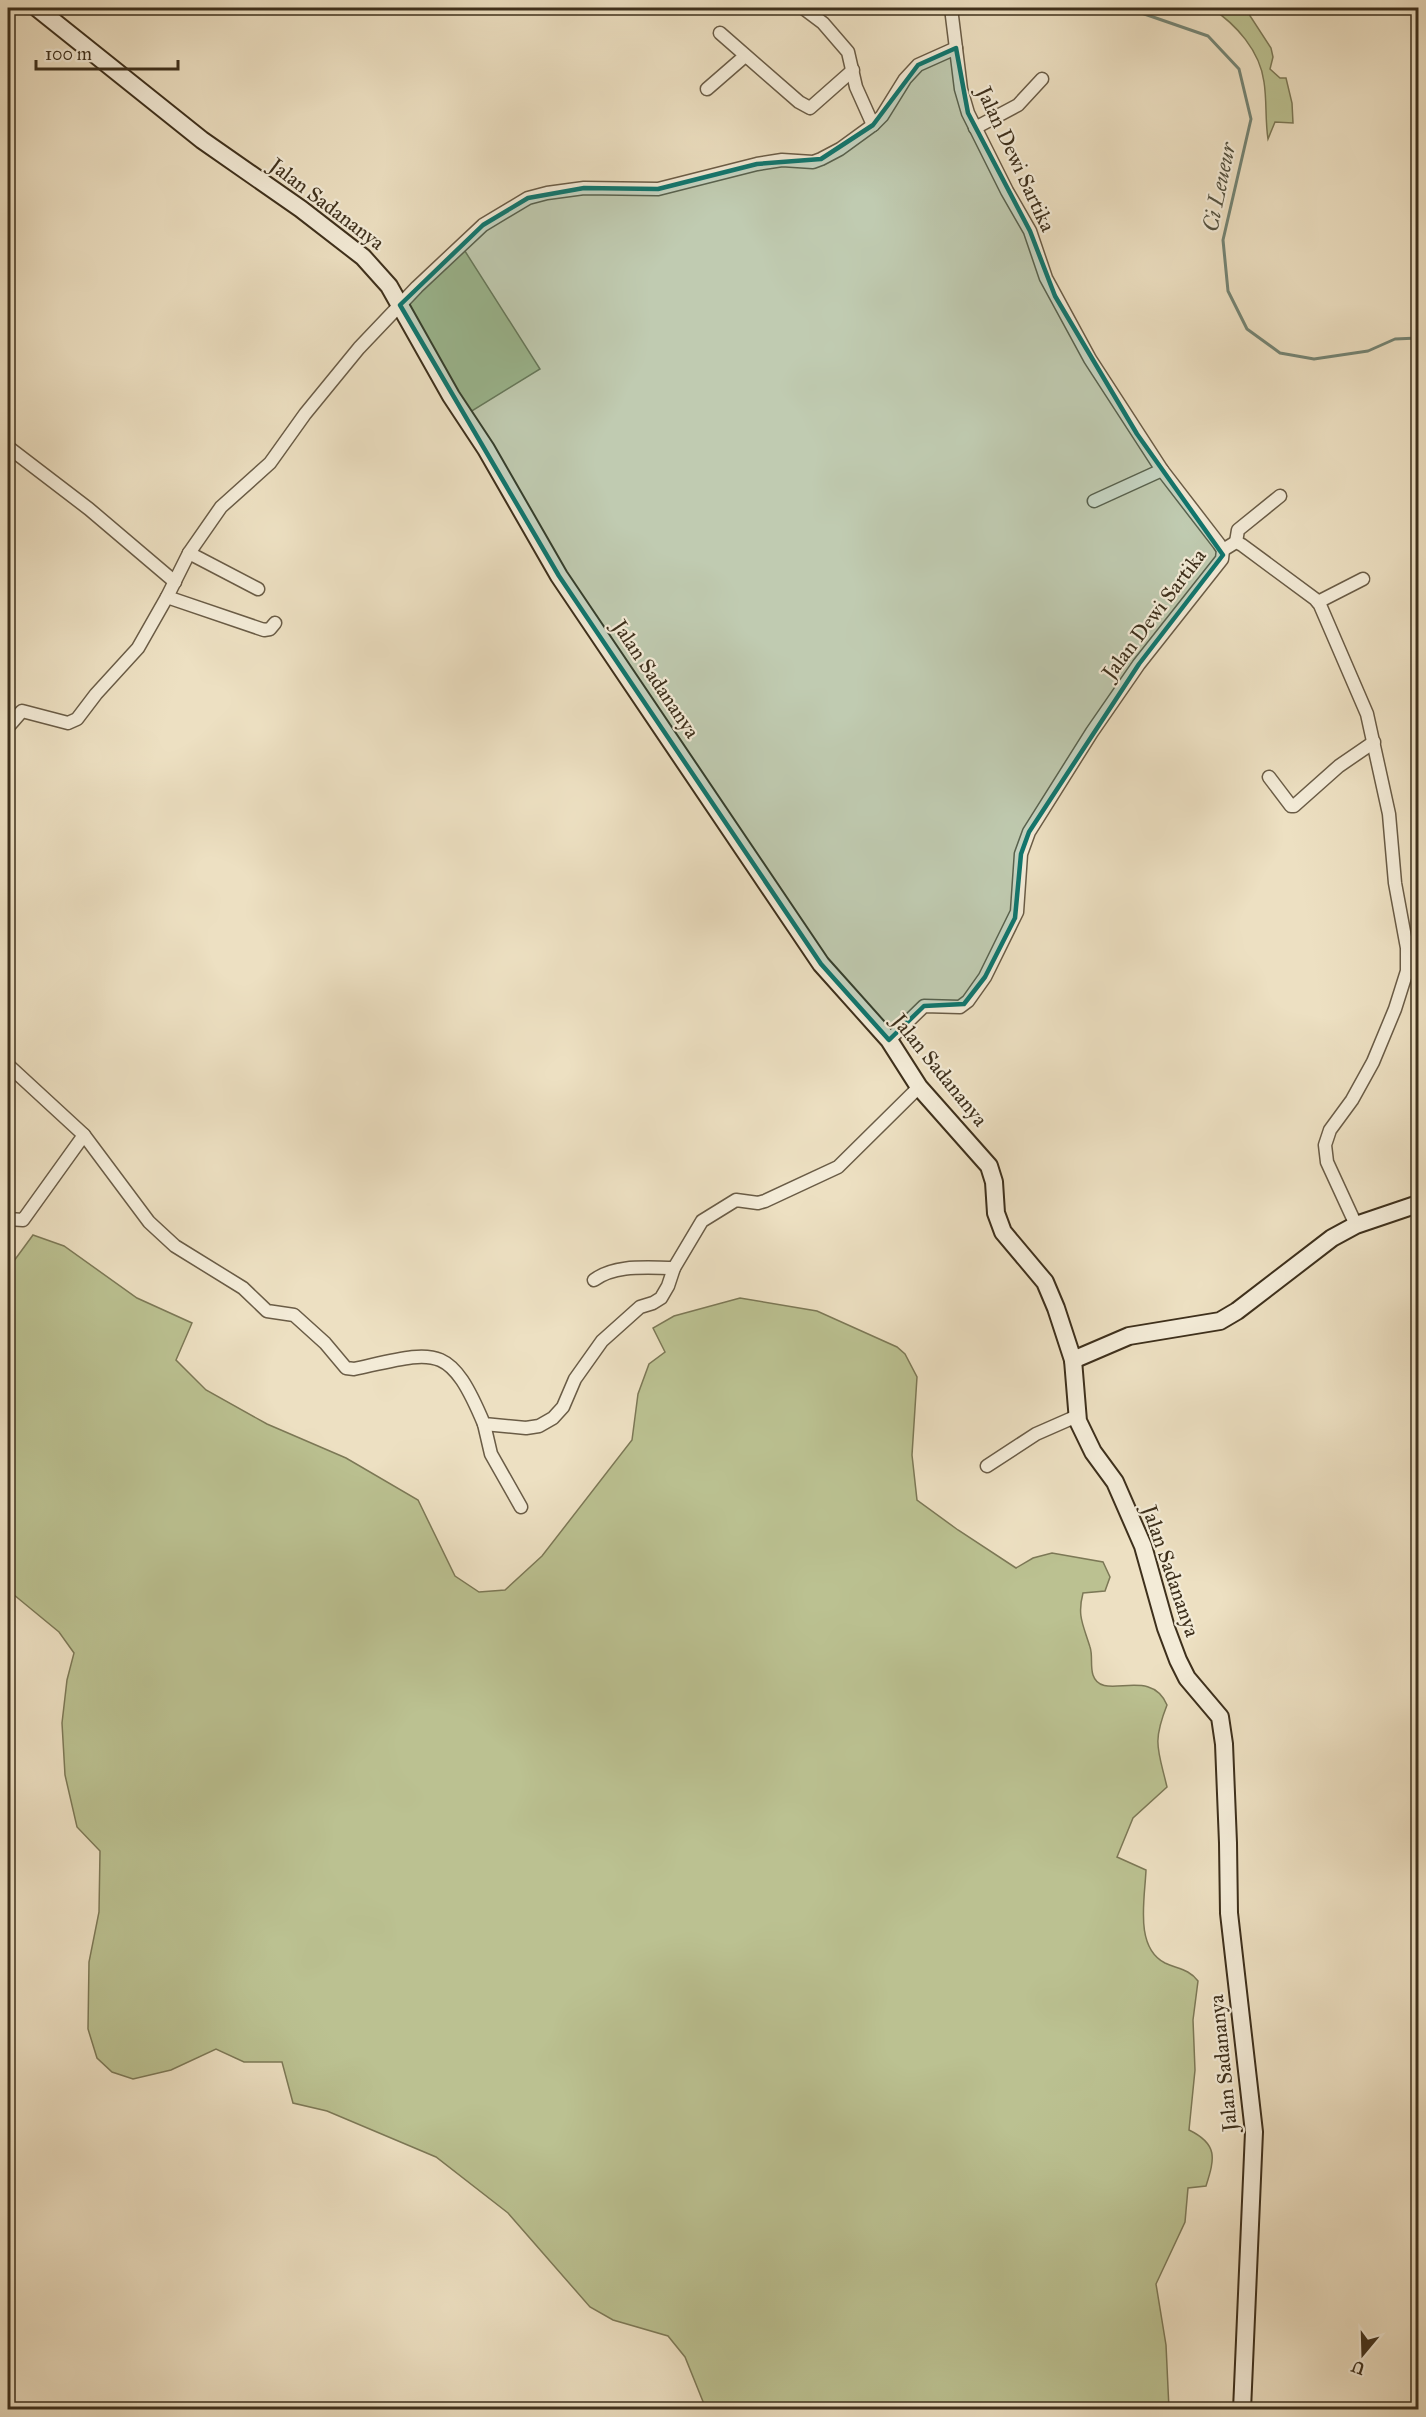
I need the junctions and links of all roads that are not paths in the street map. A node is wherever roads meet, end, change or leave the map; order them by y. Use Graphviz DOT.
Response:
graph roads {
  1 [pos="37,8"];
  2 [pos="803,8"];
  3 [pos="951,8"];
  4 [pos="720,33"];
  5 [pos="956,48"];
  6 [pos="745,56"];
  7 [pos="852,70"];
  8 [pos="1042,79"];
  9 [pos="707,89"];
  10 [pos="873,126"];
  11 [pos="975,128"];
  12 [pos="400,305"];
  13 [pos="8,447"];
  14 [pos="1162,470"];
  15 [pos="1280,496"];
  16 [pos="1094,501"];
  17 [pos="1236,542"];
  18 [pos="1223,550"];
  19 [pos="189,553"];
  20 [pos="1363,579"];
  21 [pos="175,582"];
  22 [pos="258,589"];
  23 [pos="167,597"];
  24 [pos="1318,602"];
  25 [pos="276,623"];
  26 [pos="8,727"];
  27 [pos="1374,742"];
  28 [pos="1269,777"];
  29 [pos="889,1040"];
  30 [pos="8,1065"];
  31 [pos="919,1087"];
  32 [pos="84,1135"];
  33 [pos="1419,1204"];
  34 [pos="8,1219"];
  35 [pos="1356,1225"];
  36 [pos="674,1268"];
  37 [pos="594,1280"];
  38 [pos="1073,1360"];
  39 [pos="1077,1416"];
  40 [pos="484,1424"];
  41 [pos="987,1466"];
  42 [pos="521,1507"];
  43 [pos="1242,2409"];
  1 -- 12 [label="street, Jalan Sadananya"];
  2 -- 7 [label="street"];
  3 -- 5 [label="street, Jalan Dewi Sartika"];
  4 -- 6 [label="street"];
  5 -- 10 [label="street"];
  5 -- 11 [label="street, Jalan Dewi Sartika"];
  6 -- 7 [label="street"];
  6 -- 9 [label="street"];
  7 -- 10 [label="street"];
  8 -- 11 [label="street"];
  10 -- 12 [label="street"];
  11 -- 14 [label="street, Jalan Dewi Sartika"];
  12 -- 19 [label="street"];
  12 -- 29 [label="street, Jalan Sadananya"];
  13 -- 21 [label="street"];
  14 -- 16 [label="street"];
  14 -- 18 [label="street, Jalan Dewi Sartika"];
  15 -- 17 [label="street"];
  17 -- 18 [label="street"];
  17 -- 24 [label="street"];
  18 -- 29 [label="street, Jalan Dewi Sartika"];
  19 -- 21 [label="street"];
  19 -- 22 [label="street"];
  20 -- 24 [label="street"];
  21 -- 23 [label="street"];
  23 -- 25 [label="street"];
  23 -- 26 [label="street"];
  24 -- 27 [label="street"];
  27 -- 28 [label="street"];
  27 -- 35 [label="street"];
  29 -- 31 [label="street, Jalan Sadananya"];
  30 -- 32 [label="street"];
  31 -- 36 [label="street"];
  31 -- 38 [label="street, Jalan Sadananya"];
  32 -- 34 [label="street"];
  32 -- 40 [label="street"];
  33 -- 35 [label="street"];
  35 -- 38 [label="street"];
  36 -- 37 [label="street"];
  36 -- 40 [label="street"];
  38 -- 39 [label="street, Jalan Sadananya"];
  39 -- 41 [label="street"];
  39 -- 43 [label="street, Jalan Sadananya"];
  40 -- 42 [label="street"];
}
